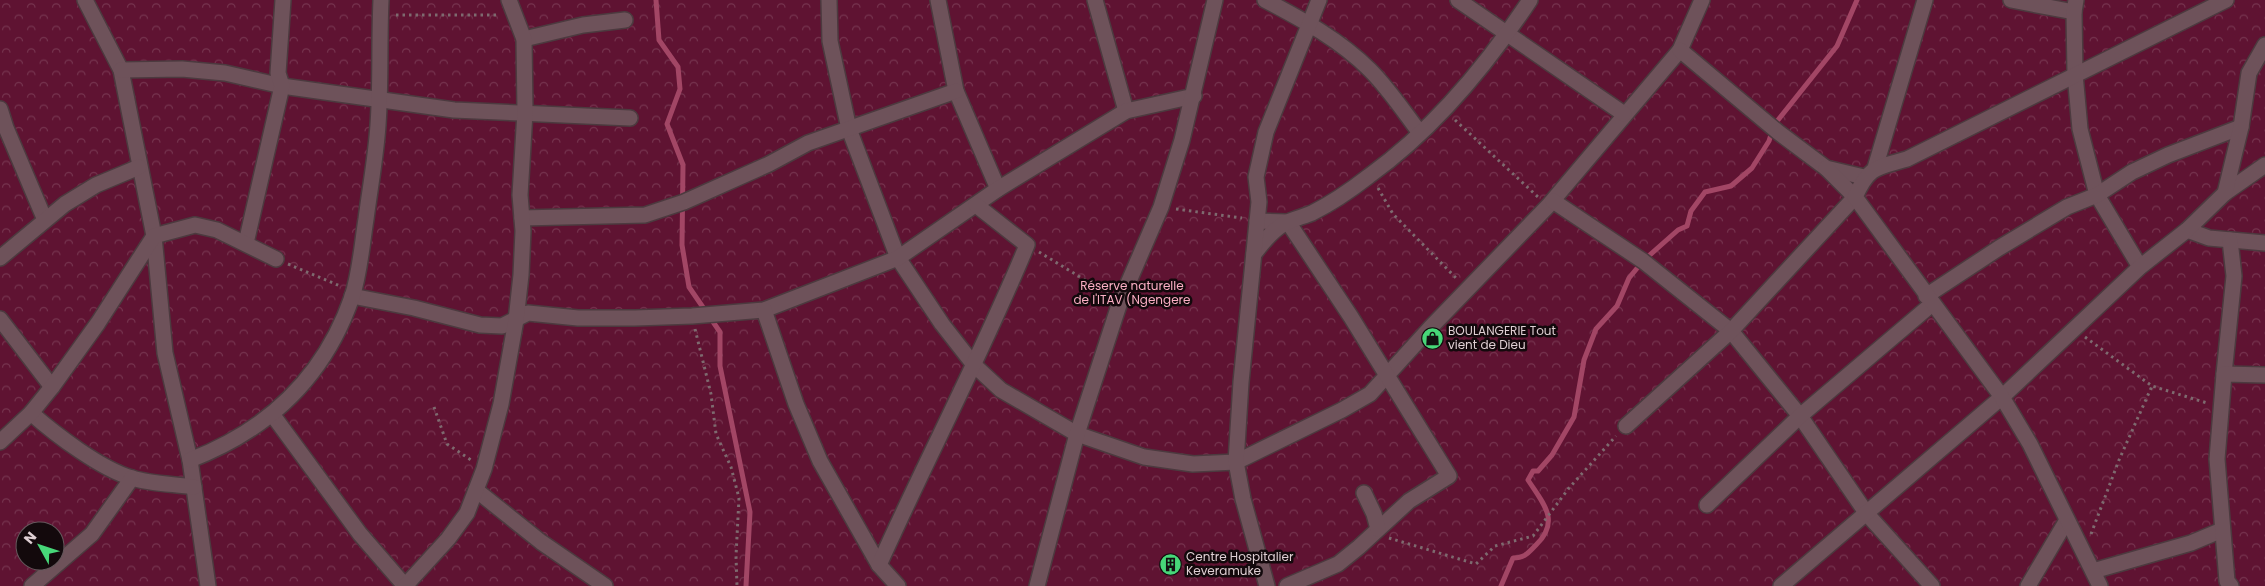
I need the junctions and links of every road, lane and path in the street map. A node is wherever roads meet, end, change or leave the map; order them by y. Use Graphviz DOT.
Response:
graph roads {
  1 [pos="86,0"];
  2 [pos="283,0"];
  3 [pos="509,0"];
  4 [pos="829,0"];
  5 [pos="938,0"];
  6 [pos="1095,0"];
  7 [pos="1215,0"];
  8 [pos="1265,0"];
  9 [pos="1319,0"];
  10 [pos="1458,0"];
  11 [pos="1530,0"];
  12 [pos="1702,0"];
  13 [pos="1925,0"];
  14 [pos="2011,0"];
  15 [pos="2226,0"];
  16 [pos="2075,6"];
  17 [pos="380,7"];
  18 [pos="514,15"];
  19 [pos="625,20"];
  20 [pos="1308,23"];
  21 [pos="1507,35"];
  22 [pos="524,38"];
  23 [pos="2265,45"];
  24 [pos="1680,50"];
  25 [pos="121,70"];
  26 [pos="2075,74"];
  27 [pos="282,86"];
  28 [pos="956,91"];
  29 [pos="1194,96"];
  30 [pos="380,100"];
  31 [pos="0,109"];
  32 [pos="1443,109"];
  33 [pos="1126,111"];
  34 [pos="525,112"];
  35 [pos="1624,114"];
  36 [pos="630,118"];
  37 [pos="2241,127"];
  38 [pos="849,129"];
  39 [pos="1420,134"];
  40 [pos="2265,164"];
  41 [pos="140,167"];
  42 [pos="1826,168"];
  43 [pos="1870,172"];
  44 [pos="1370,176"];
  45 [pos="998,189"];
  46 [pos="2225,193"];
  47 [pos="2097,195"];
  48 [pos="1855,197"];
  49 [pos="1550,204"];
  50 [pos="976,205"];
  51 [pos="1161,207"];
  52 [pos="522,218"];
  53 [pos="45,220"];
  54 [pos="1257,221"];
  55 [pos="1288,222"];
  56 [pos="2187,230"];
  57 [pos="154,236"];
  58 [pos="2230,240"];
  59 [pos="246,243"];
  60 [pos="2265,243"];
  61 [pos="1027,245"];
  62 [pos="1254,254"];
  63 [pos="0,258"];
  64 [pos="898,258"];
  65 [pos="276,259"];
  66 [pos="2140,267"];
  67 [pos="1468,290"];
  68 [pos="352,296"];
  69 [pos="1929,300"];
  70 [pos="1120,302"];
  71 [pos="764,310"];
  72 [pos="692,316"];
  73 [pos="0,319"];
  74 [pos="516,320"];
  75 [pos="2075,329"];
  76 [pos="1731,331"];
  77 [pos="974,365"];
  78 [pos="2224,374"];
  79 [pos="2265,375"];
  80 [pos="1386,376"];
  81 [pos="2152,386"];
  82 [pos="52,387"];
  83 [pos="2002,397"];
  84 [pos="2220,406"];
  85 [pos="434,407"];
  86 [pos="31,413"];
  87 [pos="272,414"];
  88 [pos="1800,416"];
  89 [pos="1626,426"];
  90 [pos="1077,434"];
  91 [pos="0,442"];
  92 [pos="190,460"];
  93 [pos="1236,462"];
  94 [pos="484,469"];
  95 [pos="132,478"];
  96 [pos="194,487"];
  97 [pos="476,490"];
  98 [pos="1364,493"];
  99 [pos="1707,505"];
  100 [pos="1867,514"];
  101 [pos="2067,520"];
  102 [pos="2222,530"];
  103 [pos="1376,532"];
  104 [pos="2084,554"];
  105 [pos="2093,571"];
  106 [pos="887,578"];
  107 [pos="32,586"];
  108 [pos="208,586"];
  109 [pos="405,586"];
  110 [pos="605,586"];
  111 [pos="737,586"];
  112 [pos="1037,586"];
  113 [pos="1267,586"];
  114 [pos="1287,586"];
  115 [pos="1781,586"];
  116 [pos="1932,586"];
  117 [pos="2028,586"];
  118 [pos="2100,586"];
  119 [pos="2232,586"];
  1 -- 25 [label="street"];
  2 -- 27 [label="street"];
  3 -- 18 [label="street"];
  4 -- 38 [label="street"];
  5 -- 28 [label="street"];
  6 -- 33 [label="street"];
  7 -- 29 [label="street"];
  8 -- 20 [label="street"];
  9 -- 20 [label="street"];
  10 -- 21 [label="street"];
  11 -- 21 [label="street"];
  12 -- 24 [label="street"];
  13 -- 43 [label="street"];
  14 -- 16 [label="street"];
  15 -- 26 [label="street"];
  16 -- 26 [label="street"];
  17 -- 18 [label="path"];
  17 -- 30 [label="street"];
  18 -- 22 [label="street"];
  19 -- 22 [label="street"];
  20 -- 39 [label="street"];
  20 -- 54 [label="street"];
  21 -- 32 [label="street"];
  21 -- 35 [label="street"];
  22 -- 34 [label="street"];
  23 -- 37 [label="street"];
  24 -- 35 [label="street"];
  24 -- 42 [label="street"];
  25 -- 27 [label="street"];
  25 -- 41 [label="street"];
  26 -- 43 [label="street"];
  26 -- 47 [label="street"];
  27 -- 30 [label="street"];
  27 -- 59 [label="street"];
  28 -- 38 [label="street"];
  28 -- 45 [label="street"];
  29 -- 33 [label="street"];
  29 -- 51 [label="street"];
  30 -- 34 [label="street"];
  30 -- 68 [label="street"];
  31 -- 53 [label="street"];
  32 -- 39 [label="street"];
  32 -- 49 [label="path"];
  33 -- 45 [label="street"];
  34 -- 36 [label="street"];
  34 -- 52 [label="street"];
  35 -- 49 [label="street"];
  37 -- 46 [label="street"];
  37 -- 47 [label="street"];
  38 -- 52 [label="street"];
  38 -- 64 [label="street"];
  39 -- 44 [label="street"];
  40 -- 46 [label="street"];
  41 -- 53 [label="street"];
  41 -- 57 [label="street"];
  42 -- 43 [label="street"];
  42 -- 48 [label="street"];
  43 -- 48 [label="street"];
  44 -- 55 [label="street"];
  44 -- 67 [label="path"];
  45 -- 50 [label="street"];
  46 -- 56 [label="street"];
  47 -- 66 [label="street"];
  47 -- 69 [label="street"];
  48 -- 69 [label="street"];
  48 -- 76 [label="street"];
  49 -- 67 [label="street"];
  49 -- 76 [label="street"];
  50 -- 61 [label="street"];
  50 -- 64 [label="street"];
  51 -- 54 [label="path"];
  51 -- 70 [label="street"];
  52 -- 74 [label="street"];
  53 -- 63 [label="street"];
  54 -- 55 [label="street"];
  54 -- 62 [label="street"];
  55 -- 62 [label="street"];
  55 -- 80 [label="street"];
  56 -- 58 [label="street"];
  56 -- 66 [label="street"];
  57 -- 59 [label="street"];
  57 -- 82 [label="street"];
  57 -- 92 [label="street"];
  58 -- 60 [label="street"];
  58 -- 78 [label="street"];
  59 -- 65 [label="street"];
  61 -- 70 [label="path"];
  61 -- 77 [label="street"];
  62 -- 93 [label="street"];
  64 -- 71 [label="street"];
  64 -- 77 [label="street"];
  65 -- 68 [label="path"];
  66 -- 75 [label="street"];
  67 -- 80 [label="street"];
  68 -- 74 [label="street"];
  68 -- 87 [label="street"];
  69 -- 83 [label="street"];
  69 -- 88 [label="street"];
  70 -- 90 [label="street"];
  71 -- 72 [label="street"];
  71 -- 106 [label="street"];
  72 -- 74 [label="street"];
  72 -- 111 [label="path"];
  73 -- 82 [label="street"];
  74 -- 94 [label="street"];
  75 -- 81 [label="path"];
  75 -- 83 [label="street"];
  76 -- 88 [label="street"];
  76 -- 89 [label="street"];
  77 -- 90 [label="street"];
  77 -- 106 [label="street"];
  78 -- 79 [label="street"];
  78 -- 84 [label="street"];
  80 -- 93 [label="street"];
  80 -- 103 [label="street"];
  81 -- 84 [label="path"];
  81 -- 104 [label="path"];
  82 -- 86 [label="street"];
  83 -- 100 [label="street"];
  83 -- 101 [label="street"];
  84 -- 102 [label="street"];
  85 -- 94 [label="path"];
  86 -- 91 [label="street"];
  86 -- 95 [label="street"];
  87 -- 92 [label="street"];
  87 -- 109 [label="street"];
  88 -- 99 [label="street"];
  88 -- 100 [label="street"];
  89 -- 103 [label="path"];
  90 -- 93 [label="street"];
  90 -- 112 [label="street"];
  92 -- 96 [label="street"];
  93 -- 113 [label="street"];
  94 -- 97 [label="street"];
  95 -- 96 [label="street"];
  95 -- 107 [label="street"];
  96 -- 108 [label="street"];
  97 -- 109 [label="street"];
  97 -- 110 [label="street"];
  98 -- 103 [label="street"];
  100 -- 115 [label="street"];
  100 -- 116 [label="street"];
  101 -- 104 [label="street"];
  101 -- 117 [label="street"];
  102 -- 105 [label="street"];
  102 -- 119 [label="street"];
  103 -- 114 [label="street"];
  104 -- 105 [label="street"];
  105 -- 118 [label="street"];
}
